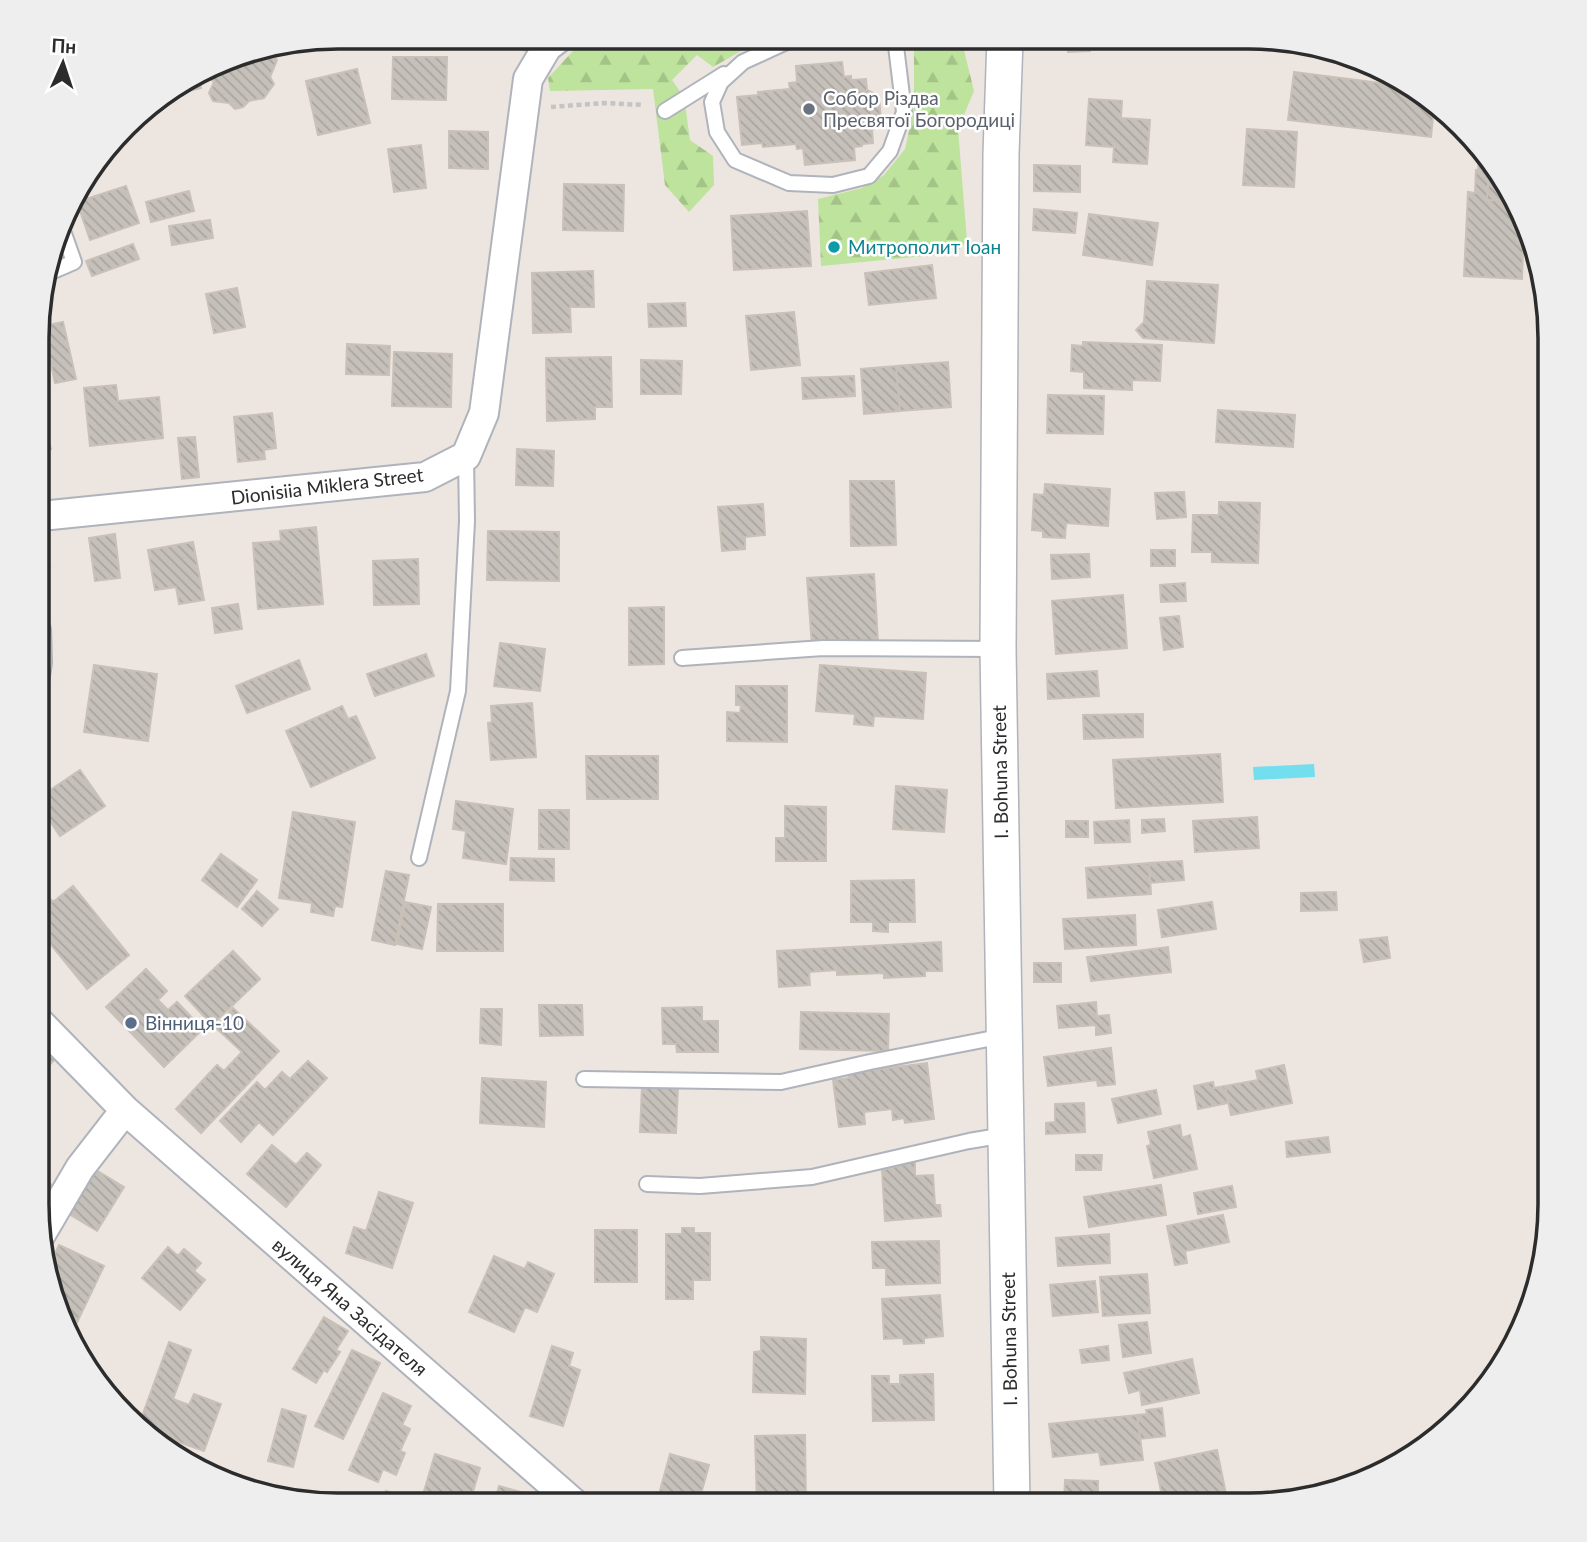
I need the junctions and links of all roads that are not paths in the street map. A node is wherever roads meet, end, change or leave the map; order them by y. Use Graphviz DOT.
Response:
graph roads {
  1 [pos="549,49"];
  2 [pos="771,49"];
  3 [pos="896,49"];
  4 [pos="1004,49"];
  5 [pos="743,62"];
  6 [pos="665,111"];
  7 [pos="66,240"];
  8 [pos="58,269"];
  9 [pos="466,456"];
  10 [pos="49,515"];
  11 [pos="998,649"];
  12 [pos="682,658"];
  13 [pos="418,858"];
  14 [pos="49,1032"];
  15 [pos="1004,1036"];
  16 [pos="584,1079"];
  17 [pos="125,1110"];
  18 [pos="1006,1134"];
  19 [pos="647,1184"];
  20 [pos="50,1220"];
  21 [pos="562,1493"];
  22 [pos="1012,1493"];
  1 -- 9 [label="street"];
  2 -- 5 [label="lane"];
  3 -- 5 [label="lane"];
  4 -- 11 [label="street, I. Bohuna Street"];
  5 -- 6 [label="lane"];
  7 -- 8 [label="lane"];
  9 -- 10 [label="street, Dionisiia Miklera Street"];
  9 -- 13 [label="lane"];
  11 -- 12 [label="lane"];
  11 -- 15 [label="street, I. Bohuna Street"];
  14 -- 17 [label="street, вулиця Яна Засідателя"];
  15 -- 16 [label="lane"];
  15 -- 18 [label="street, I. Bohuna Street"];
  17 -- 20 [label="street"];
  17 -- 21 [label="street, вулиця Яна Засідателя"];
  18 -- 19 [label="lane"];
  18 -- 22 [label="street, I. Bohuna Street"];
}
